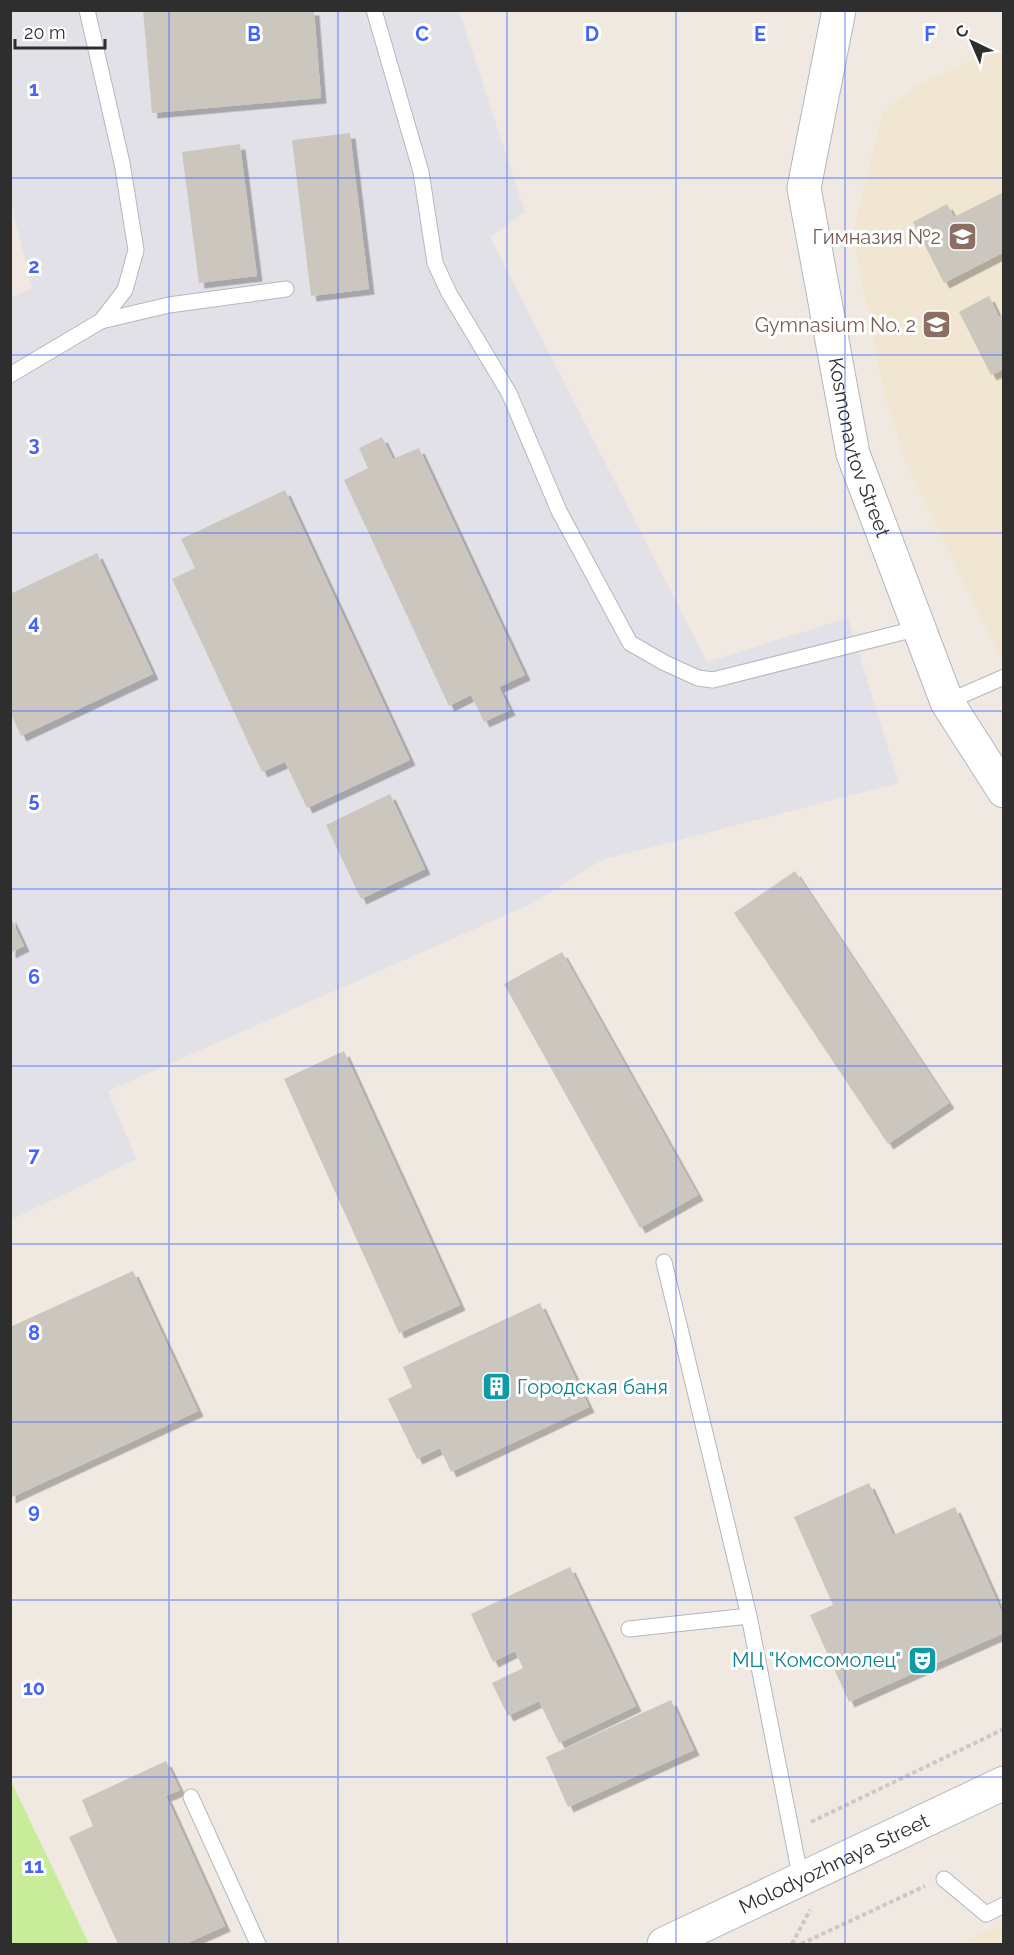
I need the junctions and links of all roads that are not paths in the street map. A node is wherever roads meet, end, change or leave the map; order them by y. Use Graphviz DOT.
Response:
graph roads {
  1 [pos="87,10"];
  2 [pos="374,10"];
  3 [pos="840,10"];
  4 [pos="286,289"];
  5 [pos="101,321"];
  6 [pos="10,375"];
  7 [pos="920,628"];
  8 [pos="1004,677"];
  9 [pos="947,702"];
  10 [pos="1004,791"];
  11 [pos="664,1262"];
  12 [pos="749,1616"];
  13 [pos="629,1629"];
  14 [pos="1004,1783"];
  15 [pos="191,1797"];
  16 [pos="944,1879"];
  17 [pos="801,1880"];
  18 [pos="1004,1905"];
  19 [pos="258,1944"];
  20 [pos="664,1944"];
  1 -- 5 [label="lane"];
  2 -- 7 [label="lane"];
  3 -- 7 [label="street, Kosmonavtov Street"];
  4 -- 5 [label="lane"];
  5 -- 6 [label="lane"];
  7 -- 9 [label="street, Kosmonavtov Street"];
  8 -- 9 [label="lane"];
  9 -- 10 [label="street, Kosmonavtov Street"];
  11 -- 12 [label="lane"];
  12 -- 13 [label="lane"];
  12 -- 17 [label="lane"];
  14 -- 17 [label="street, Molodyozhnaya Street"];
  15 -- 19 [label="lane"];
  16 -- 18 [label="lane"];
  17 -- 20 [label="street, Molodyozhnaya Street"];
}
